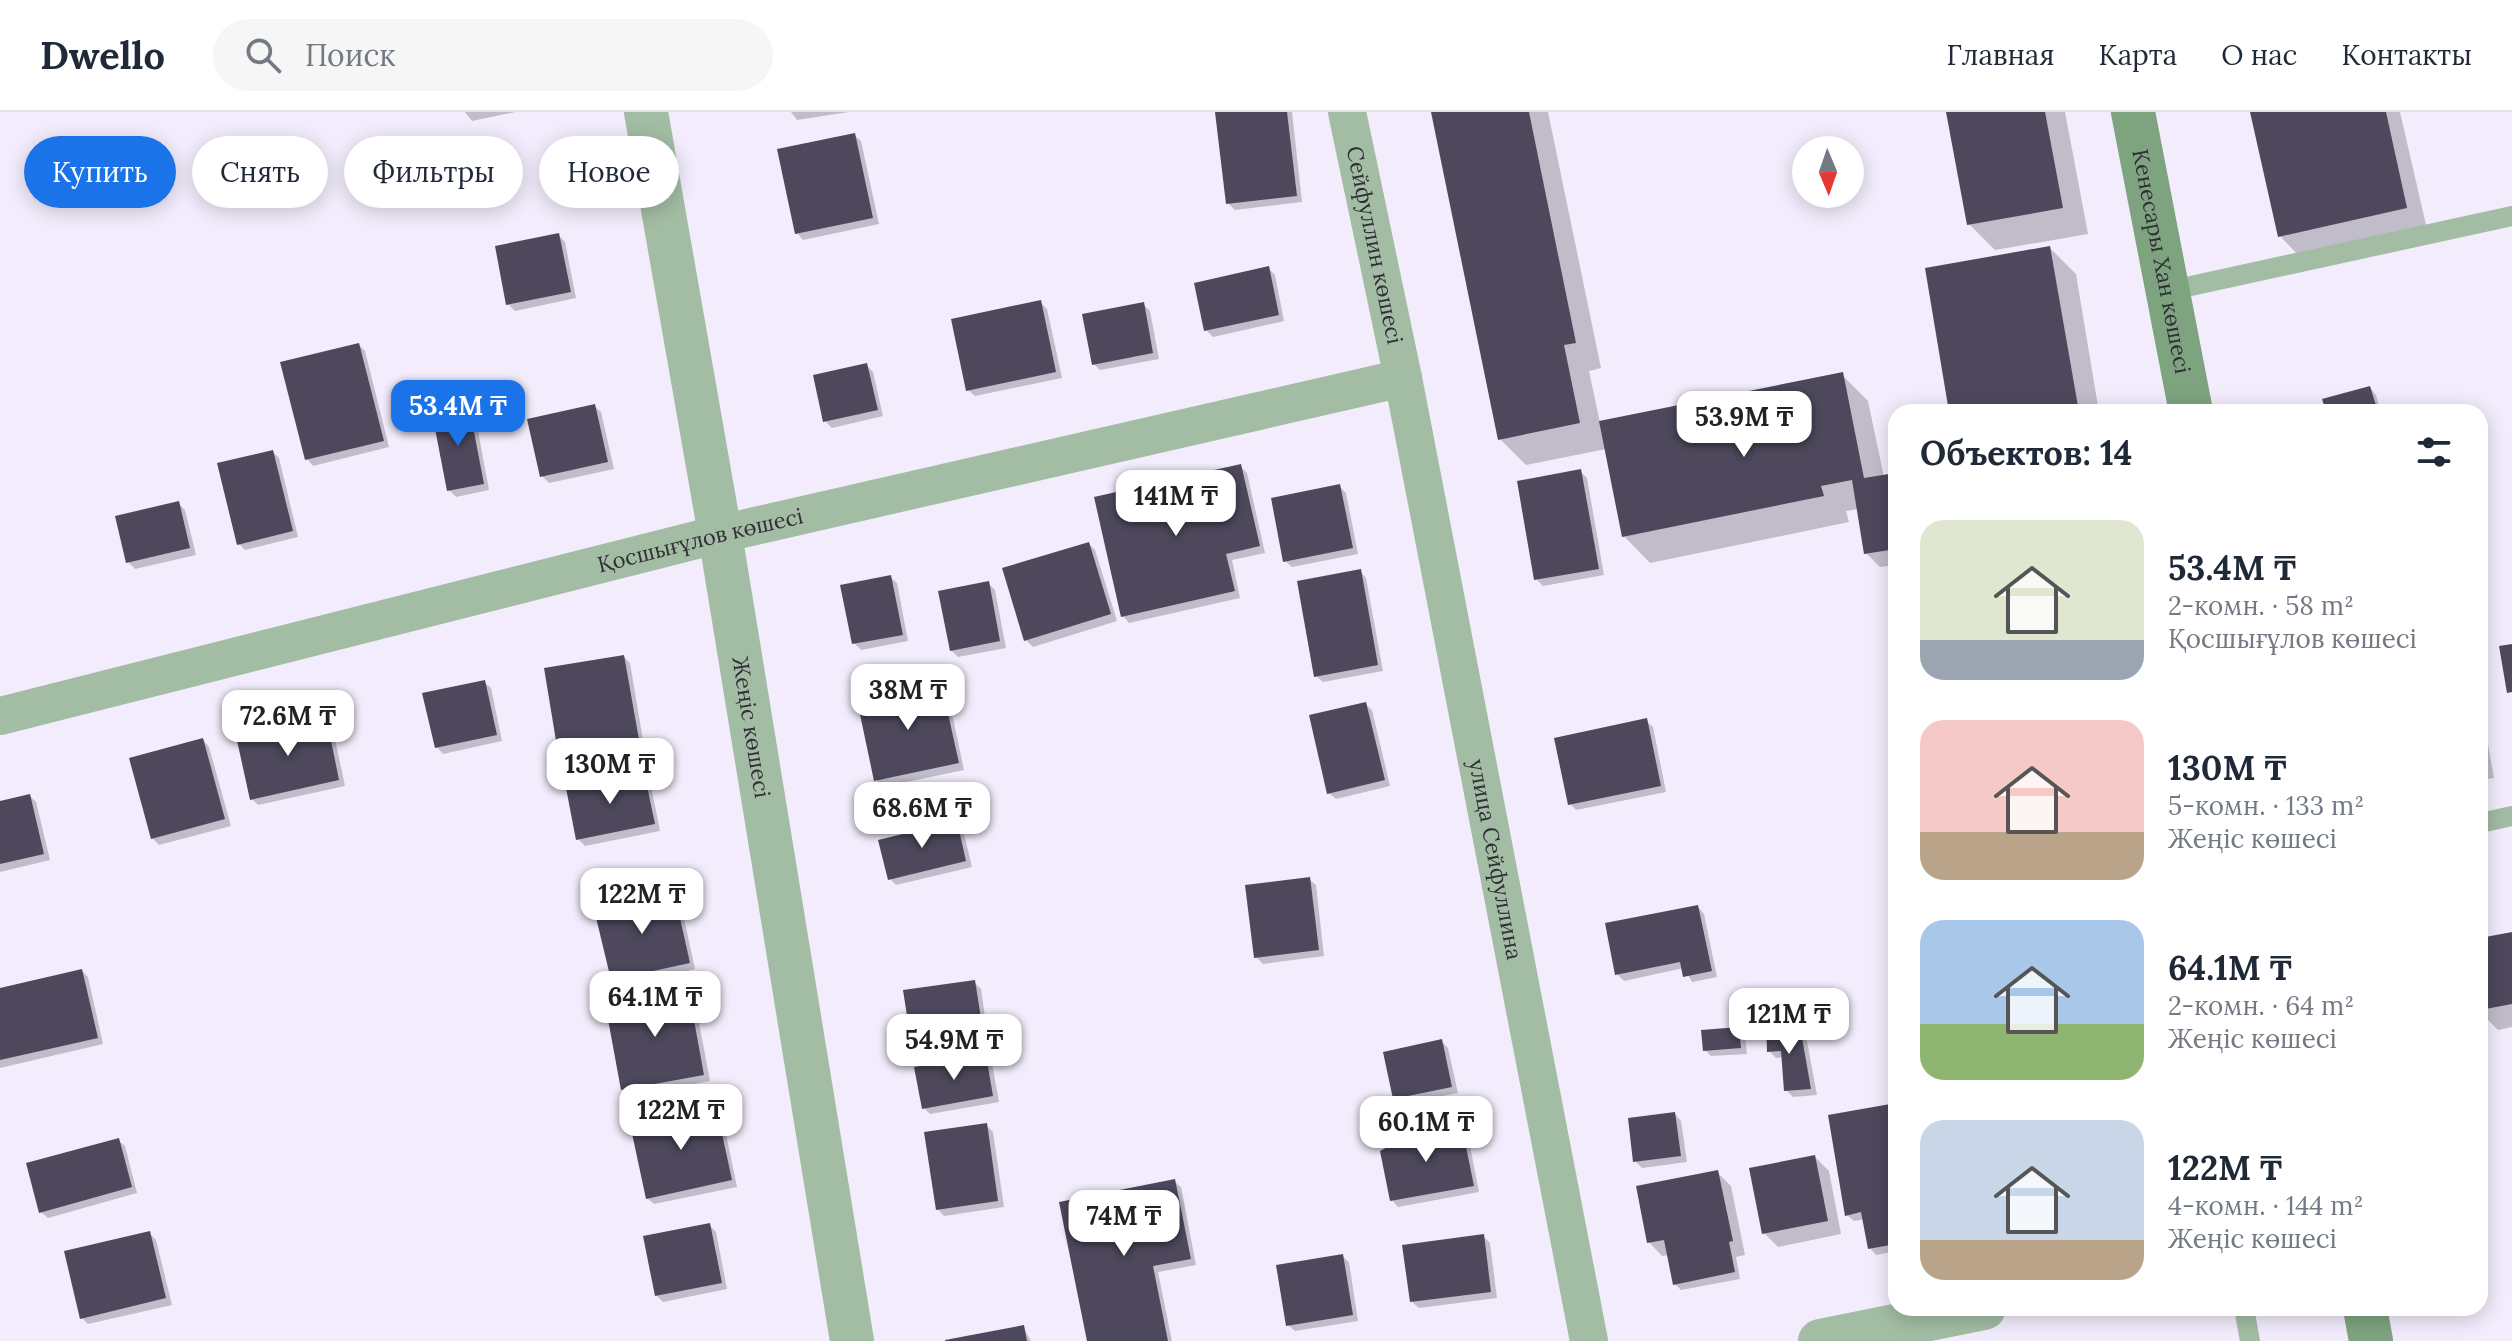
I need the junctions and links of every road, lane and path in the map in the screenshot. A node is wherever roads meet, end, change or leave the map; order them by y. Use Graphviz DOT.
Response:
graph roads {
  1 [pos="646,112"];
  2 [pos="1347,112"];
  3 [pos="2133,112"];
  4 [pos="2512,216"];
  5 [pos="2168,291"];
  6 [pos="1403,378"];
  7 [pos="2189,404"];
  8 [pos="720,534"];
  9 [pos="0,716"];
  10 [pos="2512,816"];
  11 [pos="2488,821"];
  12 [pos="1948,1316"];
  13 [pos="2245,1316"];
  14 [pos="2366,1316"];
  15 [pos="1846,1339"];
  16 [pos="852,1341"];
  17 [pos="1589,1341"];
  18 [pos="2250,1341"];
  19 [pos="2371,1341"];
  1 -- 8 [label="street, Жеңіс көшесі"];
  2 -- 6 [label="street, Сейфуллин көшесі"];
  3 -- 5 [label="main road, Кенесары Хан көшесі"];
  4 -- 5 [label="lane"];
  5 -- 7 [label="main road, Кенесары Хан көшесі"];
  6 -- 8 [label="street, Қосшығұлов көшесі"];
  6 -- 17 [label="street, улица Сейфуллина"];
  8 -- 9 [label="street, Қосшығұлов көшесі"];
  8 -- 16 [label="street, Жеңіс көшесі"];
  10 -- 11 [label="lane"];
  12 -- 15 [label="street"];
  13 -- 18 [label="lane"];
  14 -- 19 [label="main road"];
}
